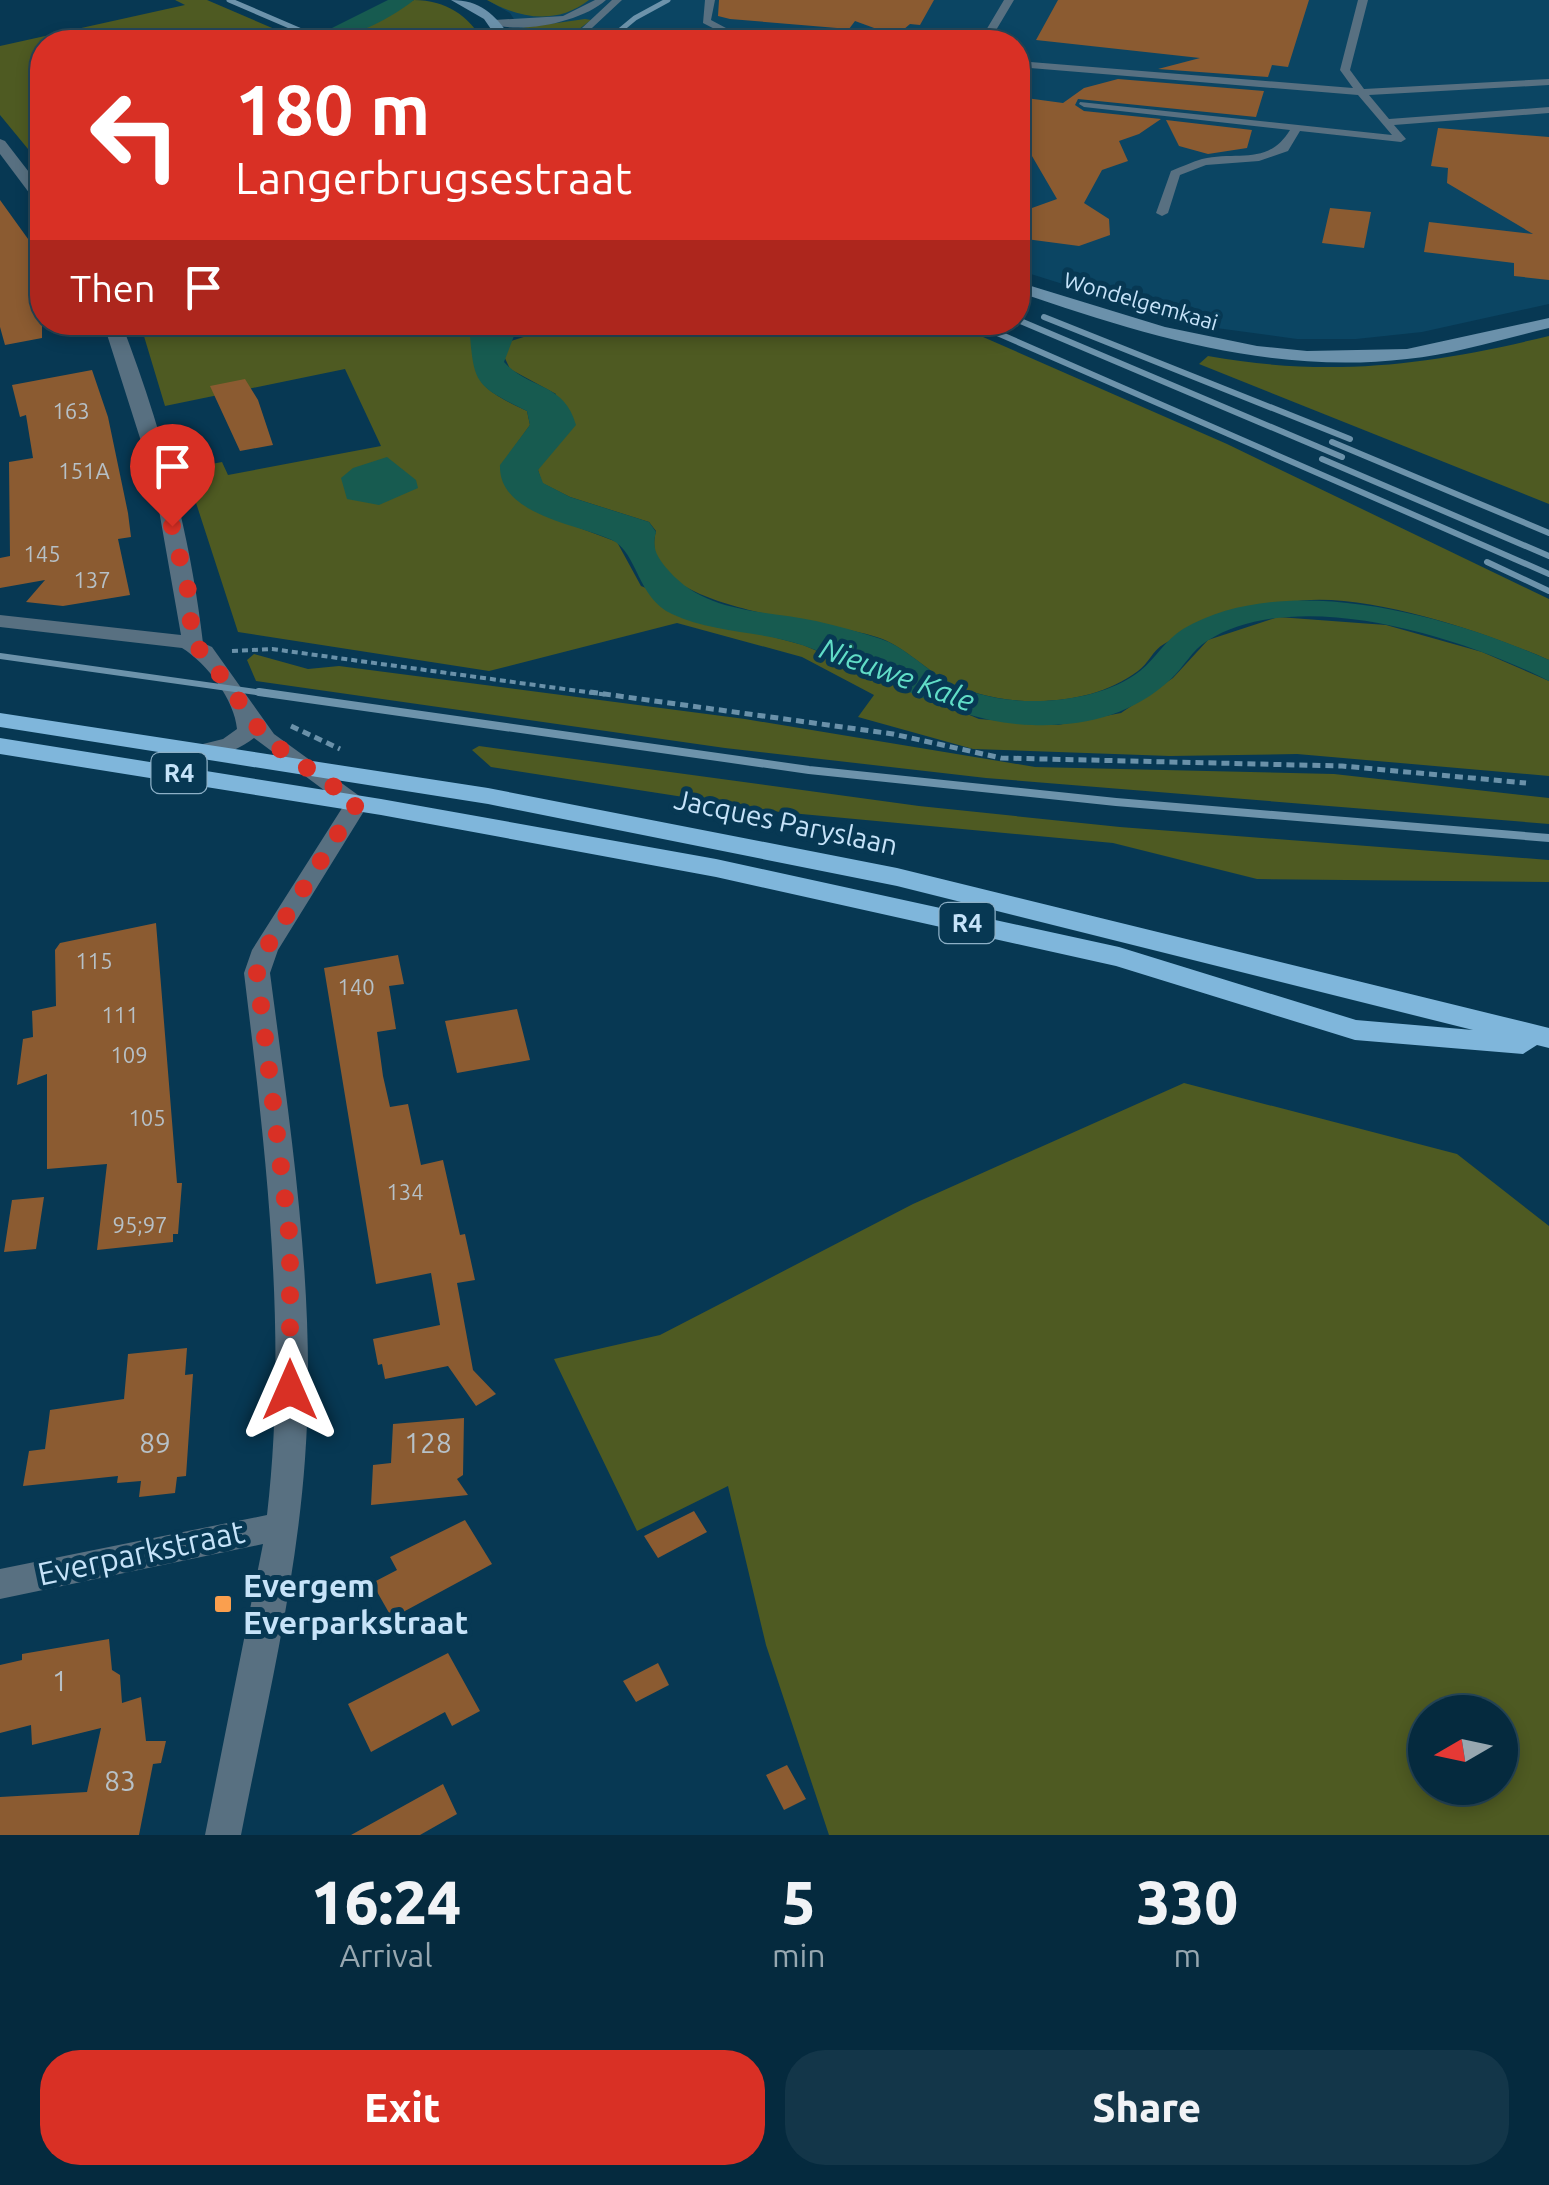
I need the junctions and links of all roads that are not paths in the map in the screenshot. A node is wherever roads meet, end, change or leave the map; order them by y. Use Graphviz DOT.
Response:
graph roads {
  1 [pos="458,0"];
  2 [pos="601,0"];
  3 [pos="616,0"];
  4 [pos="710,0"];
  5 [pos="1008,0"];
  6 [pos="1363,0"];
  7 [pos="499,30"];
  8 [pos="505,30"];
  9 [pos="585,30"];
  10 [pos="722,30"];
  11 [pos="991,30"];
  12 [pos="1030,65"];
  13 [pos="1549,82"];
  14 [pos="1512,83"];
  15 [pos="1361,92"];
  16 [pos="1084,104"];
  17 [pos="1544,111"];
  18 [pos="1387,122"];
  19 [pos="1297,128"];
  20 [pos="0,144"];
  21 [pos="30,183"];
  22 [pos="1162,212"];
  23 [pos="1030,291"];
  24 [pos="1549,322"];
  25 [pos="117,335"];
  26 [pos="0,620"];
  27 [pos="199,649"];
  28 [pos="247,717"];
  29 [pos="0,720"];
  30 [pos="0,746"];
  31 [pos="206,750"];
  32 [pos="306,766"];
  33 [pos="357,803"];
  34 [pos="1549,1042"];
  35 [pos="282,1526"];
  36 [pos="0,1584"];
  37 [pos="223,1835"];
  1 -- 7 [label="main road"];
  2 -- 8 [label="lane"];
  3 -- 9 [label="lane"];
  4 -- 10 [label="lane"];
  5 -- 11 [label="lane"];
  6 -- 15 [label="lane"];
  12 -- 15 [label="lane"];
  13 -- 14 [label="lane"];
  14 -- 15 [label="lane"];
  14 -- 17 [label="lane"];
  15 -- 18 [label="lane"];
  16 -- 19 [label="lane"];
  17 -- 18 [label="lane"];
  18 -- 19 [label="lane"];
  19 -- 22 [label="lane"];
  20 -- 21 [label="street"];
  23 -- 24 [label="main road, Wondelgemkaai"];
  25 -- 27 [label="street"];
  26 -- 27 [label="street"];
  27 -- 28 [label="street"];
  28 -- 31 [label="street"];
  28 -- 32 [label="street"];
  29 -- 31 [label="highway, Jacques Paryslaan / R4"];
  30 -- 33 [label="highway, Jacques Paryslaan / R4"];
  31 -- 32 [label="highway, Jacques Paryslaan / R4"];
  32 -- 33 [label="street"];
  32 -- 34 [label="highway, Jacques Paryslaan / R4"];
  33 -- 34 [label="highway, Jacques Paryslaan / R4"];
  33 -- 35 [label="street"];
  35 -- 36 [label="street, Everparkstraat"];
  35 -- 37 [label="street"];
}
